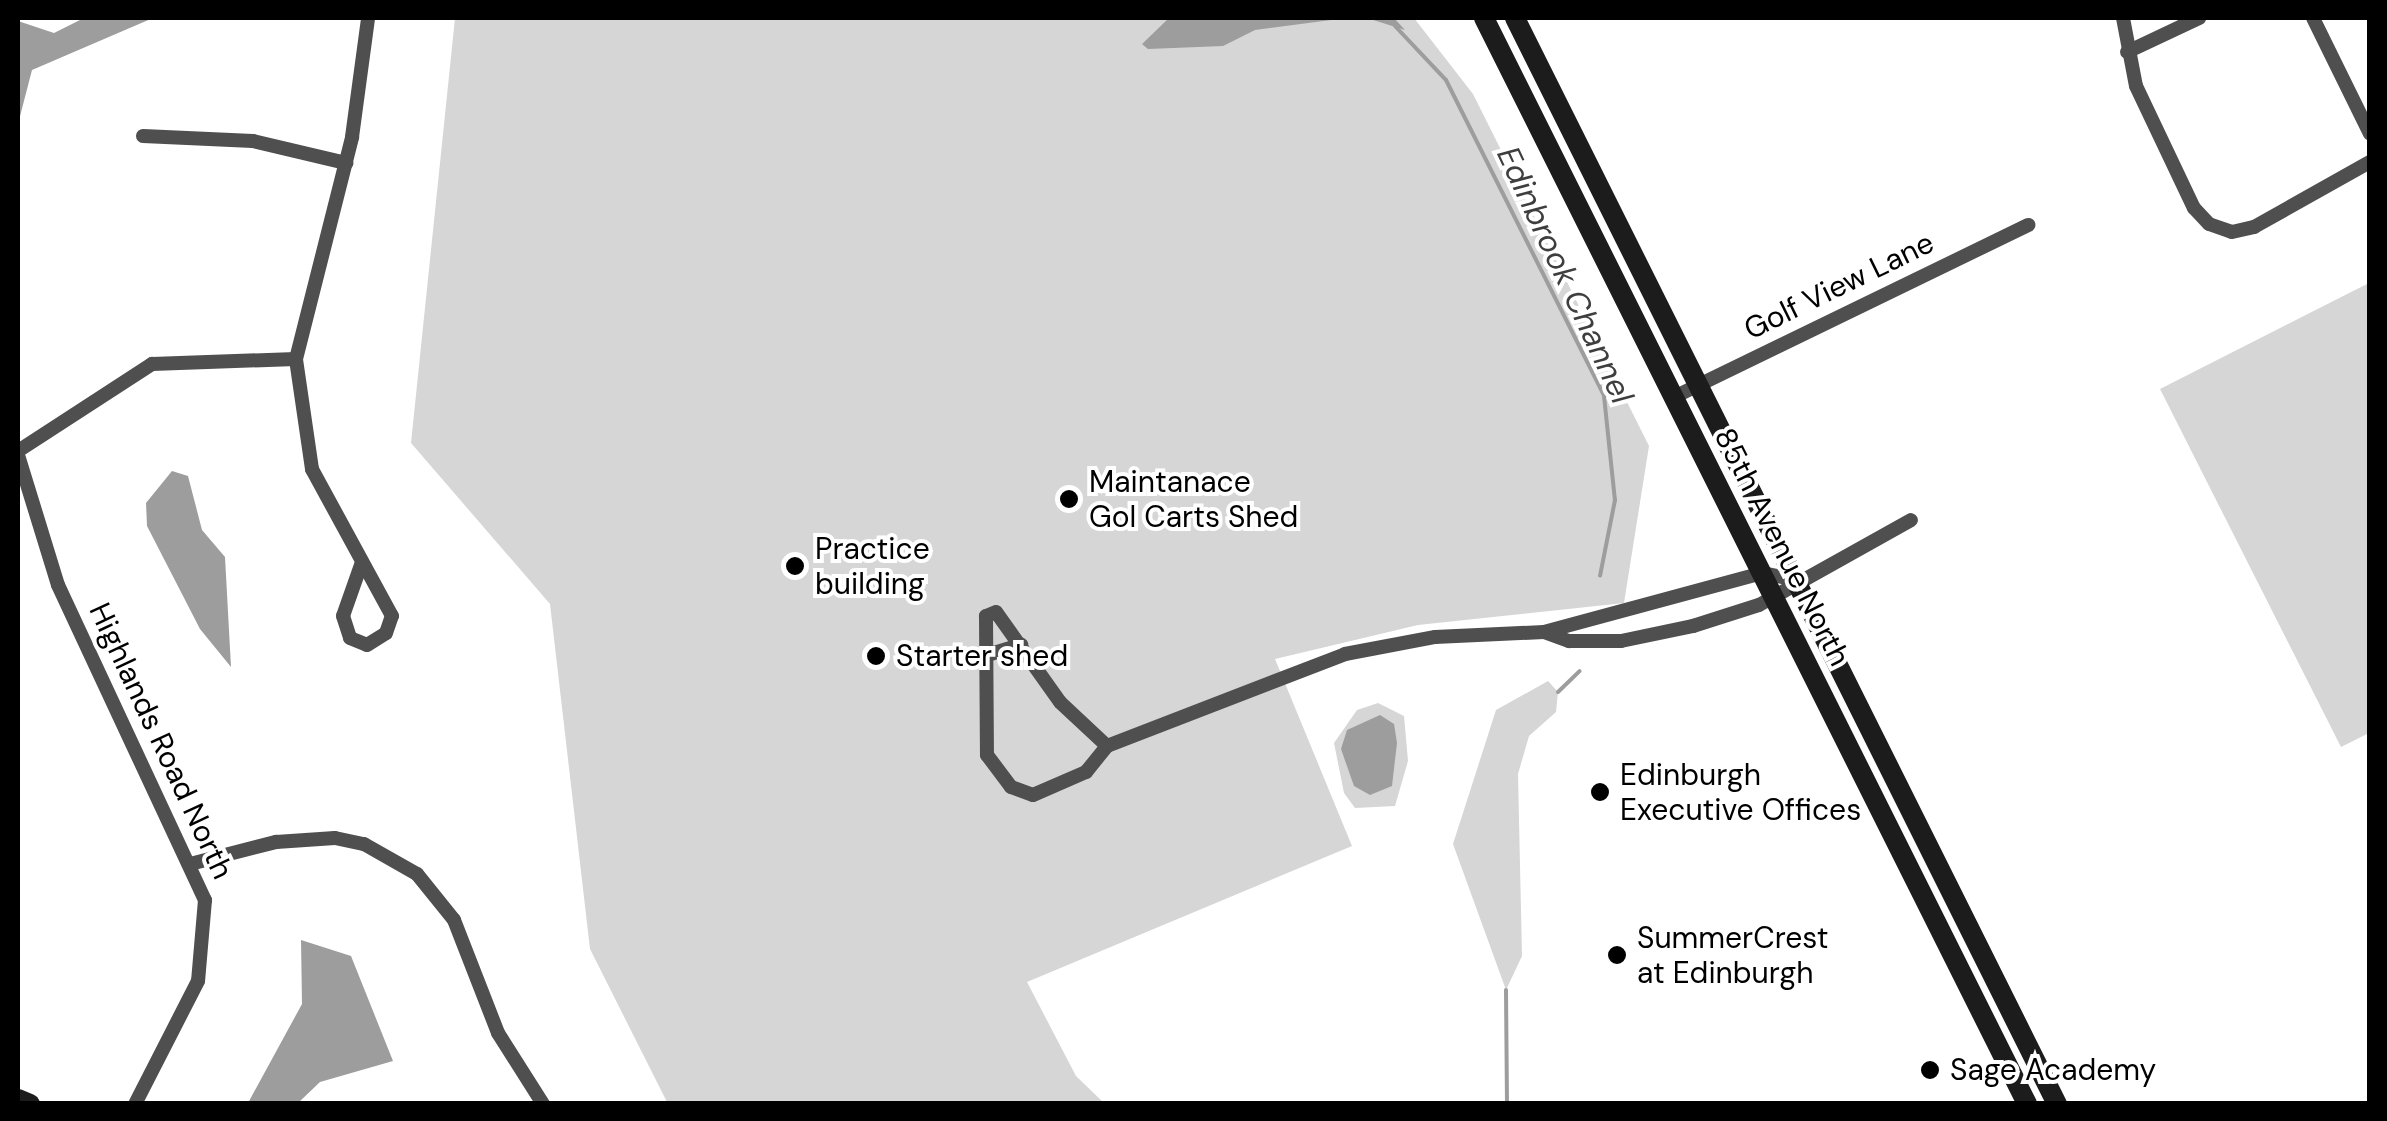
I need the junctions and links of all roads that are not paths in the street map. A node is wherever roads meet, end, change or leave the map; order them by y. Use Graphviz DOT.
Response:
graph roads {
  1 [pos="368,18"];
  2 [pos="1484,18"];
  3 [pos="1515,18"];
  4 [pos="2123,18"];
  5 [pos="2200,18"];
  6 [pos="2313,18"];
  7 [pos="2127,52"];
  8 [pos="2370,134"];
  9 [pos="143,136"];
  10 [pos="2370,162"];
  11 [pos="346,164"];
  12 [pos="2028,225"];
  13 [pos="296,359"];
  14 [pos="1699,385"];
  15 [pos="1674,398"];
  16 [pos="18,453"];
  17 [pos="1912,520"];
  18 [pos="362,562"];
  19 [pos="1762,574"];
  20 [pos="1796,580"];
  21 [pos="1774,597"];
  22 [pos="1685,600"];
  23 [pos="1693,626"];
  24 [pos="1544,632"];
  25 [pos="1021,645"];
  26 [pos="984,656"];
  27 [pos="1107,746"];
  28 [pos="194,863"];
  29 [pos="18,1098"];
  30 [pos="30,1104"];
  31 [pos="135,1104"];
  32 [pos="543,1104"];
  33 [pos="2027,1104"];
  34 [pos="2057,1104"];
  1 -- 11 [label="street"];
  2 -- 15 [label="main road, 85th Avenue North"];
  3 -- 14 [label="main road, 85th Avenue North"];
  4 -- 7 [label="street"];
  5 -- 7 [label="street"];
  6 -- 8 [label="street"];
  7 -- 10 [label="street"];
  9 -- 11 [label="street"];
  11 -- 13 [label="street"];
  12 -- 14 [label="street, Golf View Lane"];
  13 -- 16 [label="street"];
  13 -- 18 [label="street"];
  14 -- 15 [label="street, Golf View Lane"];
  14 -- 20 [label="main road, 85th Avenue North"];
  15 -- 19 [label="main road, 85th Avenue North"];
  16 -- 28 [label="street, Highlands Road North"];
  17 -- 20 [label="street"];
  18 -- 18 [label="street"];
  19 -- 20 [label="street"];
  19 -- 21 [label="main road, 85th Avenue North"];
  19 -- 22 [label="street"];
  20 -- 21 [label="street"];
  20 -- 34 [label="main road, 85th Avenue North"];
  21 -- 23 [label="street"];
  21 -- 33 [label="main road, 85th Avenue North"];
  22 -- 23 [label="street"];
  22 -- 24 [label="street"];
  23 -- 24 [label="street"];
  24 -- 27 [label="street"];
  25 -- 26 [label="street"];
  25 -- 26 [label="street"];
  25 -- 27 [label="street"];
  26 -- 27 [label="street"];
  28 -- 31 [label="street, Highlands Road North"];
  28 -- 32 [label="street"];
  29 -- 30 [label="main road"];
}
